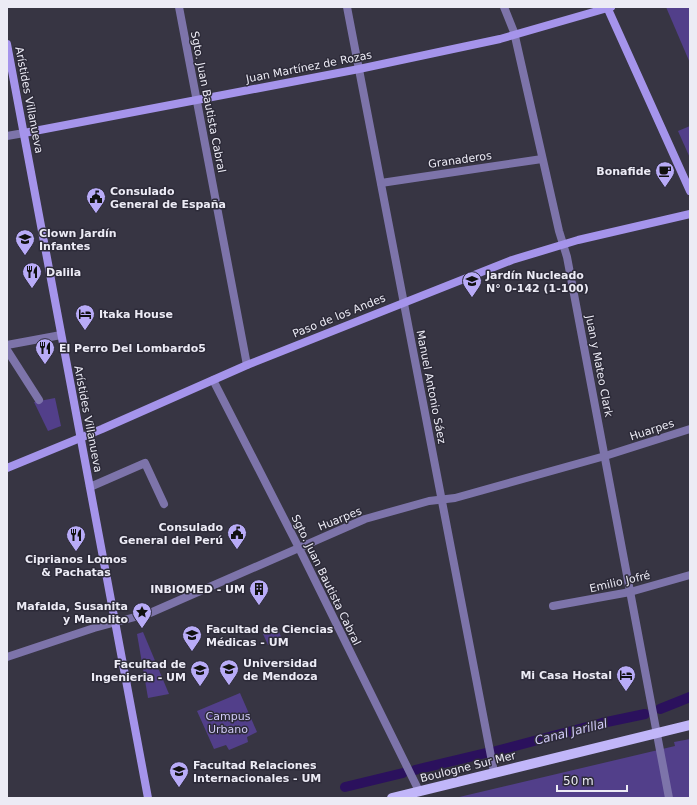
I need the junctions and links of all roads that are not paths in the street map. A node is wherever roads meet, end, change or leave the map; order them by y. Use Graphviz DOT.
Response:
graph roads {
  1 [pos="179,7"];
  2 [pos="347,7"];
  3 [pos="504,7"];
  4 [pos="608,8"];
  5 [pos="515,35"];
  6 [pos="7,44"];
  7 [pos="359,69"];
  8 [pos="196,100"];
  9 [pos="24,133"];
  10 [pos="7,136"];
  11 [pos="542,159"];
  12 [pos="381,183"];
  13 [pos="690,190"];
  14 [pos="690,214"];
  15 [pos="563,244"];
  16 [pos="404,302"];
  17 [pos="61,335"];
  18 [pos="7,345"];
  19 [pos="7,350"];
  20 [pos="247,365"];
  21 [pos="213,380"];
  22 [pos="39,400"];
  23 [pos="690,429"];
  24 [pos="80,438"];
  25 [pos="605,456"];
  26 [pos="7,468"];
  27 [pos="90,487"];
  28 [pos="442,499"];
  29 [pos="164,504"];
  30 [pos="299,548"];
  31 [pos="690,575"];
  32 [pos="630,592"];
  33 [pos="553,606"];
  34 [pos="115,622"];
  35 [pos="7,657"];
  36 [pos="690,725"];
  37 [pos="656,733"];
  38 [pos="494,772"];
  39 [pos="418,791"];
  40 [pos="148,798"];
  41 [pos="392,798"];
  42 [pos="669,798"];
  1 -- 8 [label="street, Sgto. Juan Bautista Cabral"];
  2 -- 7 [label="street, Manuel Antonio Sáez"];
  3 -- 5 [label="street, Juan y Mateo Clark"];
  4 -- 5 [label="street, Juan Martínez de Rozas"];
  4 -- 13 [label="street"];
  5 -- 7 [label="street, Juan Martínez de Rozas"];
  5 -- 11 [label="street, Juan y Mateo Clark"];
  6 -- 9 [label="street, Arístides Villanueva"];
  7 -- 8 [label="street, Juan Martínez de Rozas"];
  7 -- 12 [label="street, Manuel Antonio Sáez"];
  8 -- 9 [label="street, Juan Martínez de Rozas"];
  8 -- 20 [label="street, Sgto. Juan Bautista Cabral"];
  9 -- 10 [label="street, Juan Martínez de Rozas"];
  9 -- 17 [label="street, Arístides Villanueva"];
  11 -- 12 [label="street, Granaderos"];
  11 -- 15 [label="street, Juan y Mateo Clark"];
  12 -- 16 [label="street, Manuel Antonio Sáez"];
  14 -- 15 [label="street, Paso de los Andes"];
  15 -- 16 [label="street, Paso de los Andes"];
  15 -- 25 [label="street, Juan y Mateo Clark"];
  16 -- 20 [label="street, Paso de los Andes"];
  16 -- 28 [label="street, Manuel Antonio Sáez"];
  17 -- 18 [label="street"];
  17 -- 24 [label="street, Arístides Villanueva"];
  19 -- 22 [label="street"];
  20 -- 21 [label="street, Paso de los Andes"];
  21 -- 24 [label="street, Paso de los Andes"];
  21 -- 30 [label="street, Sgto. Juan Bautista Cabral"];
  23 -- 25 [label="street, Huarpes"];
  24 -- 26 [label="street, Paso de los Andes"];
  24 -- 27 [label="street, Arístides Villanueva"];
  25 -- 28 [label="street, Huarpes"];
  25 -- 32 [label="street, Juan y Mateo Clark"];
  27 -- 29 [label="street"];
  27 -- 34 [label="street, Arístides Villanueva"];
  28 -- 30 [label="street, Huarpes"];
  28 -- 38 [label="street, Manuel Antonio Sáez"];
  30 -- 34 [label="street, Huarpes"];
  30 -- 39 [label="street, Sgto. Juan Bautista Cabral"];
  31 -- 32 [label="street, Emilio Jofré"];
  32 -- 33 [label="street, Emilio Jofré"];
  32 -- 37 [label="street, Juan y Mateo Clark"];
  34 -- 35 [label="street, Huarpes"];
  34 -- 40 [label="street, Arístides Villanueva"];
  36 -- 37 [label="main road, Boulogne Sur Mer"];
  37 -- 38 [label="main road, Boulogne Sur Mer"];
  37 -- 42 [label="street, Juan y Mateo Clark"];
  38 -- 39 [label="main road, Boulogne Sur Mer"];
  39 -- 41 [label="main road, Boulogne Sur Mer"];
}
